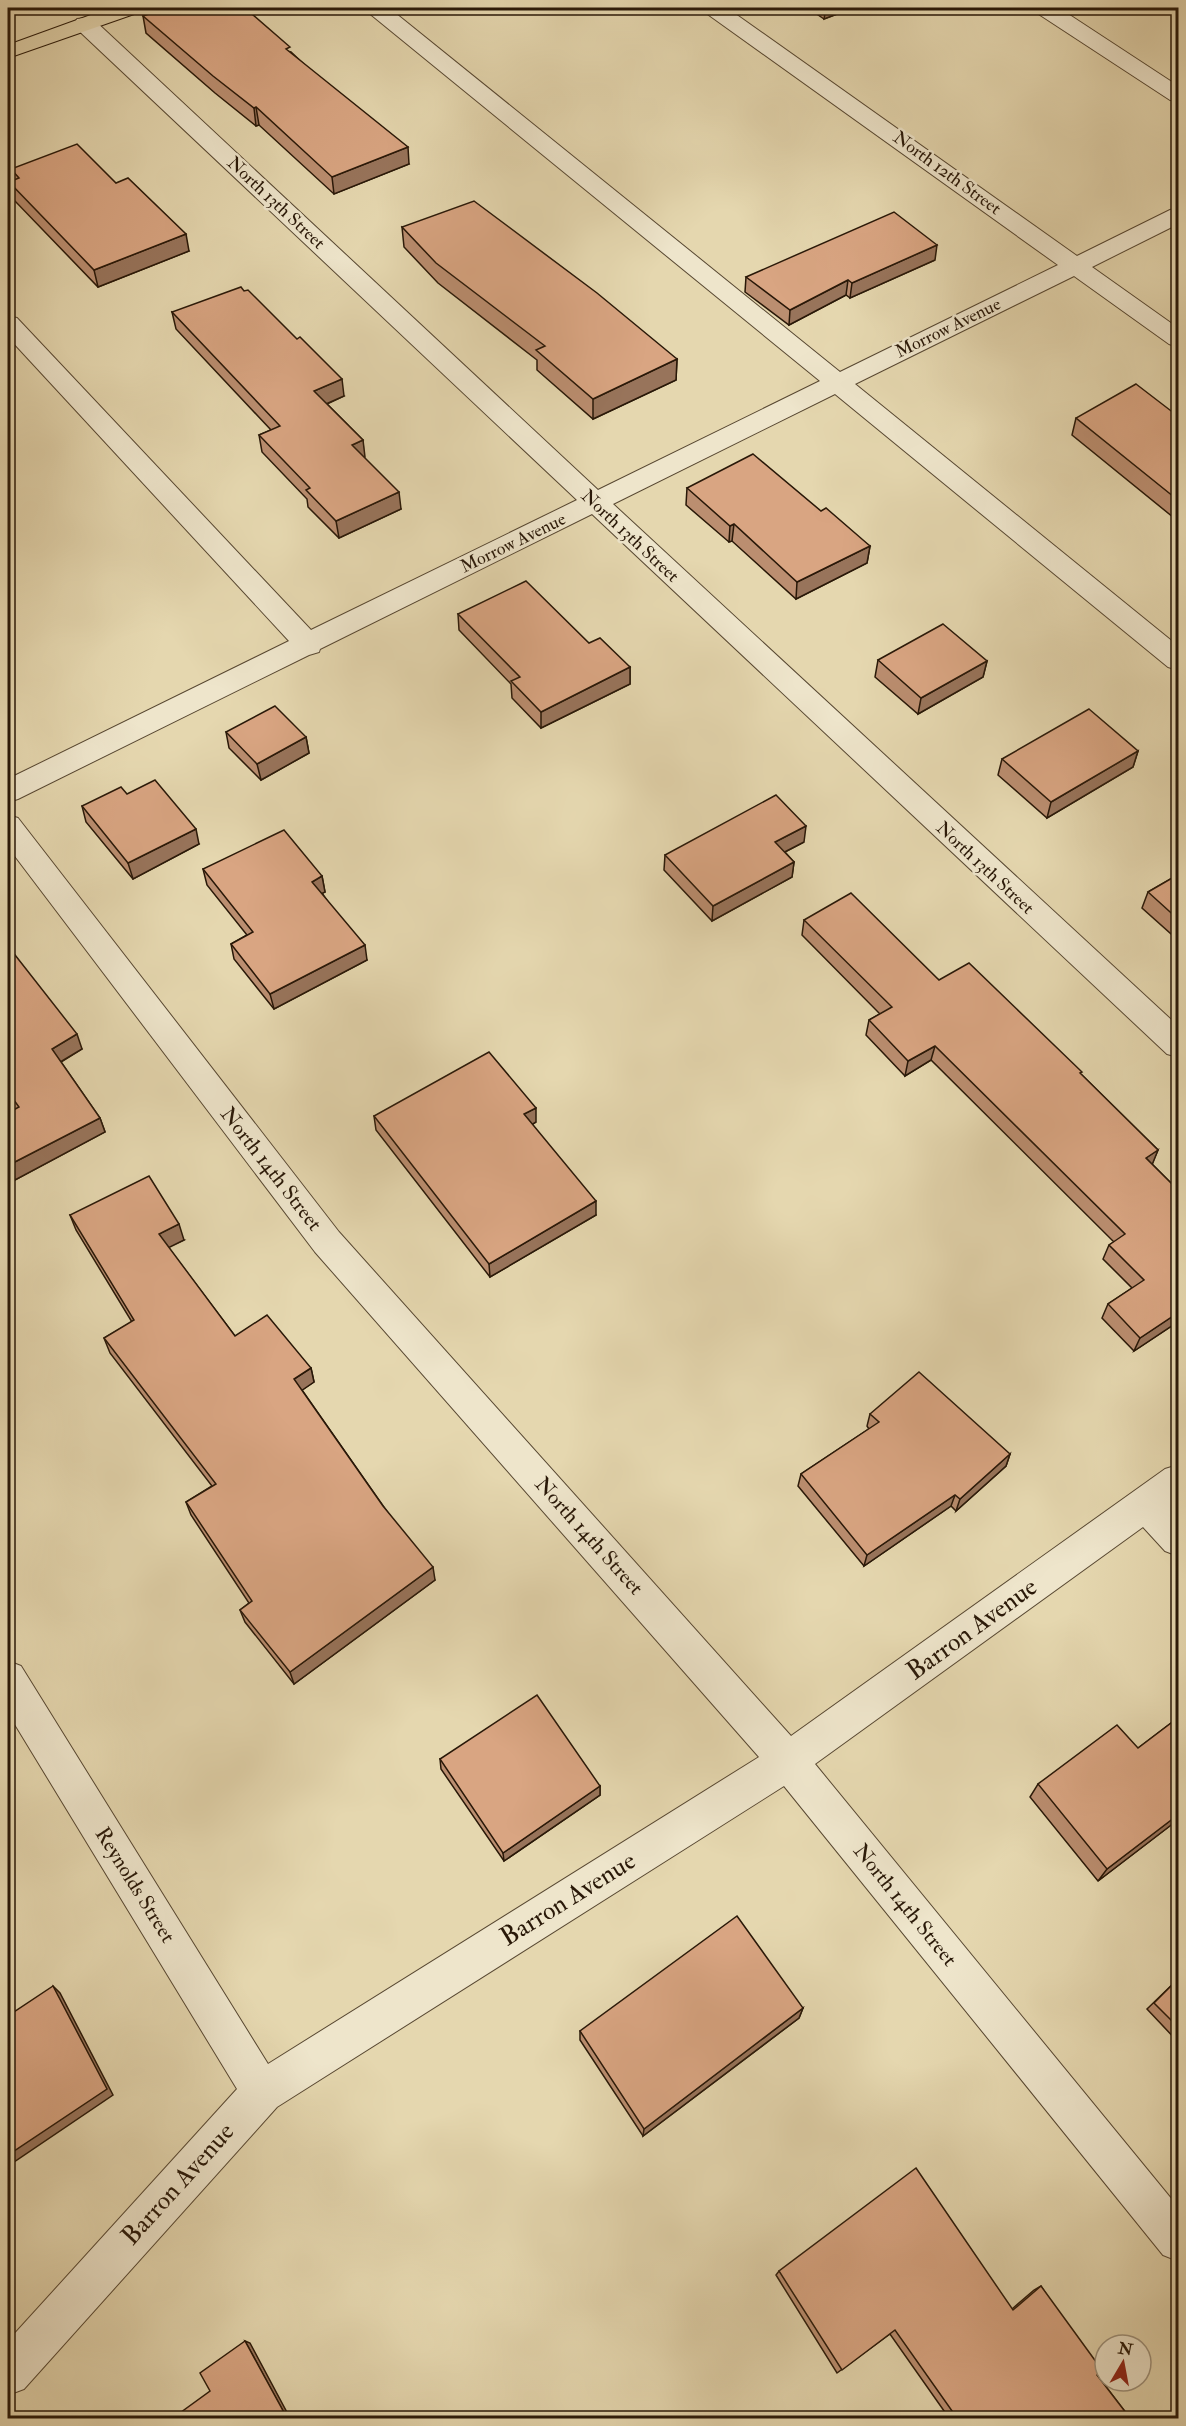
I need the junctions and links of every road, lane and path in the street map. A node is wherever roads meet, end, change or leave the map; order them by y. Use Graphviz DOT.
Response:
graph roads {
  1 [pos="129,8"];
  2 [pos="377,8"];
  3 [pos="714,8"];
  4 [pos="1045,8"];
  5 [pos="85,24"];
  6 [pos="8,52"];
  7 [pos="1179,95"];
  8 [pos="1179,215"];
  9 [pos="1074,265"];
  10 [pos="8,323"];
  11 [pos="1179,339"];
  12 [pos="837,383"];
  13 [pos="595,502"];
  14 [pos="309,645"];
  15 [pos="1179,660"];
  16 [pos="8,791"];
  17 [pos="8,826"];
  18 [pos="1179,1045"];
  19 [pos="1179,1481"];
  20 [pos="1146,1505"];
  21 [pos="1179,1539"];
  22 [pos="8,1679"];
  23 [pos="788,1761"];
  24 [pos="262,2092"];
  25 [pos="1179,2240"];
  26 [pos="8,2373"];
  1 -- 5 [label="main road"];
  2 -- 12 [label="street"];
  3 -- 9 [label="street, North 12th Street"];
  4 -- 7 [label="street"];
  5 -- 6 [label="main road"];
  5 -- 13 [label="street, North 13th Street"];
  8 -- 9 [label="street, Morrow Avenue"];
  9 -- 11 [label="street, North 12th Street"];
  9 -- 12 [label="street, Morrow Avenue"];
  10 -- 14 [label="street"];
  12 -- 13 [label="street, Morrow Avenue"];
  12 -- 15 [label="street"];
  13 -- 14 [label="street, Morrow Avenue"];
  13 -- 18 [label="street, North 13th Street"];
  14 -- 16 [label="street, Morrow Avenue"];
  17 -- 23 [label="street, North 14th Street"];
  19 -- 20 [label="street, Barron Avenue"];
  20 -- 21 [label="street"];
  20 -- 23 [label="street, Barron Avenue"];
  22 -- 24 [label="street, Reynolds Street"];
  23 -- 24 [label="street, Barron Avenue"];
  23 -- 25 [label="street, North 14th Street"];
  24 -- 26 [label="street, Barron Avenue"];
}
